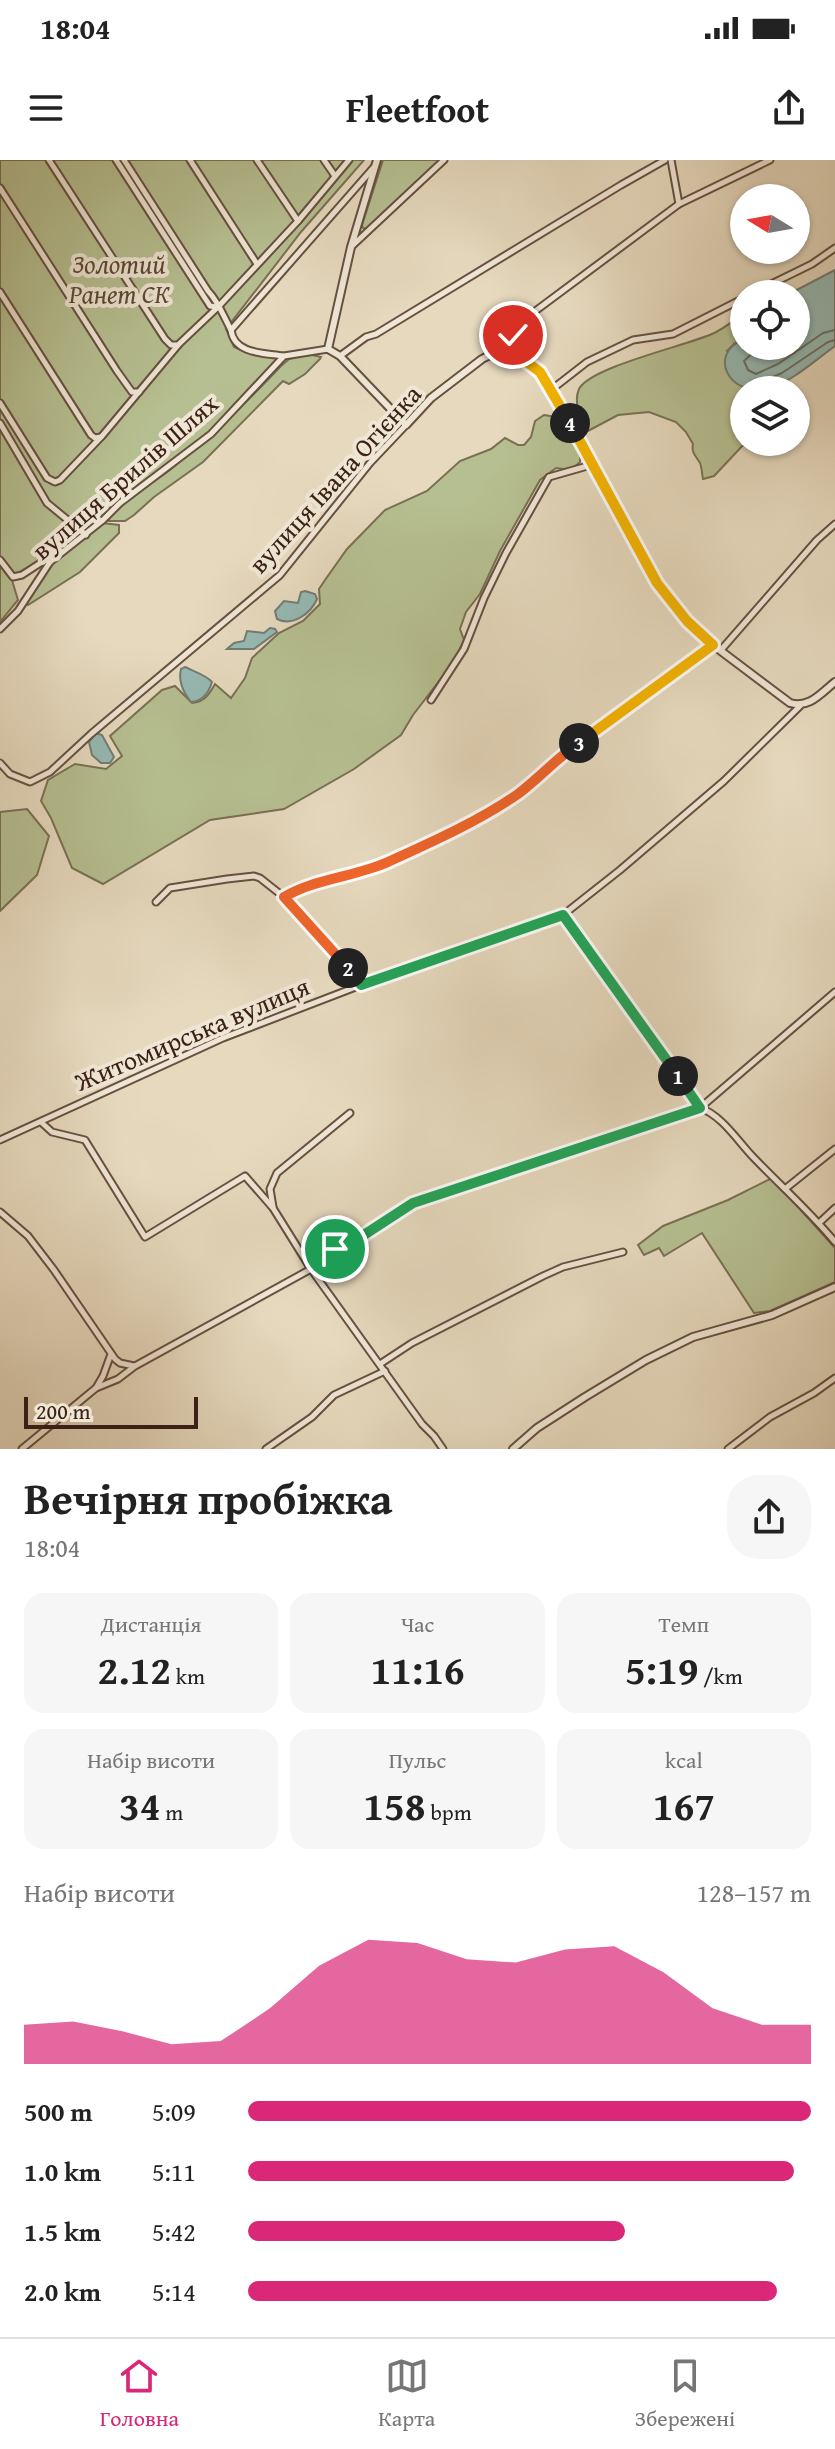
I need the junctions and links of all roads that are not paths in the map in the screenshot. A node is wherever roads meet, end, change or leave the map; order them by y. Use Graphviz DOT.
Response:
graph roads {
  1 [pos="49,160"];
  2 [pos="116,160"];
  3 [pos="124,160"];
  4 [pos="190,160"];
  5 [pos="257,160"];
  6 [pos="324,160"];
  7 [pos="349,160"];
  8 [pos="444,160"];
  9 [pos="668,160"];
  10 [pos="770,160"];
  11 [pos="376,163"];
  12 [pos="335,176"];
  13 [pos="0,188"];
  14 [pos="679,204"];
  15 [pos="298,221"];
  16 [pos="351,247"];
  17 [pos="835,248"];
  18 [pos="257,264"];
  19 [pos="779,280"];
  20 [pos="0,292"];
  21 [pos="730,305"];
  22 [pos="218,307"];
  23 [pos="231,330"];
  24 [pos="513,335"];
  25 [pos="179,344"];
  26 [pos="328,349"];
  27 [pos="490,355"];
  28 [pos="284,356"];
  29 [pos="340,356"];
  30 [pos="520,357"];
  31 [pos="551,390"];
  32 [pos="140,392"];
  33 [pos="0,403"];
  34 [pos="0,423"];
  35 [pos="406,425"];
  36 [pos="102,436"];
  37 [pos="591,465"];
  38 [pos="835,524"];
  39 [pos="86,535"];
  40 [pos="0,560"];
  41 [pos="50,562"];
  42 [pos="0,629"];
  43 [pos="713,645"];
  44 [pos="721,650"];
  45 [pos="835,682"];
  46 [pos="431,700"];
  47 [pos="800,706"];
  48 [pos="0,761"];
  49 [pos="18,779"];
  50 [pos="284,897"];
  51 [pos="156,902"];
  52 [pos="563,915"];
  53 [pos="361,985"];
  54 [pos="835,992"];
  55 [pos="700,1108"];
  56 [pos="350,1113"];
  57 [pos="41,1122"];
  58 [pos="0,1140"];
  59 [pos="835,1149"];
  60 [pos="270,1189"];
  61 [pos="785,1189"];
  62 [pos="258,1191"];
  63 [pos="273,1208"];
  64 [pos="835,1208"];
  65 [pos="0,1212"];
  66 [pos="819,1223"];
  67 [pos="835,1242"];
  68 [pos="623,1252"];
  69 [pos="311,1269"];
  70 [pos="835,1287"];
  71 [pos="111,1353"];
  72 [pos="380,1364"];
  73 [pos="135,1366"];
  74 [pos="385,1371"];
  75 [pos="835,1378"];
  76 [pos="96,1388"];
  77 [pos="22,1449"];
  78 [pos="266,1449"];
  79 [pos="443,1449"];
  80 [pos="513,1449"];
  81 [pos="728,1449"];
  1 -- 25 [label="street"];
  2 -- 22 [label="street"];
  3 -- 22 [label="street"];
  4 -- 18 [label="street"];
  5 -- 15 [label="street"];
  6 -- 12 [label="street"];
  7 -- 12 [label="street"];
  8 -- 16 [label="street"];
  9 -- 14 [label="street"];
  9 -- 29 [label="street"];
  10 -- 14 [label="street, вулиця Івана Огієнка"];
  11 -- 16 [label="street"];
  11 -- 23 [label="street"];
  12 -- 15 [label="street"];
  13 -- 32 [label="street"];
  14 -- 24 [label="street, вулиця Івана Огієнка"];
  15 -- 18 [label="street"];
  16 -- 26 [label="street"];
  17 -- 19 [label="street"];
  18 -- 22 [label="street"];
  20 -- 36 [label="street"];
  21 -- 31 [label="street"];
  22 -- 23 [label="street"];
  22 -- 25 [label="street"];
  23 -- 28 [label="street"];
  24 -- 27 [label="street, вулиця Івана Огієнка"];
  24 -- 30 [label="street"];
  25 -- 32 [label="street"];
  26 -- 28 [label="street"];
  26 -- 29 [label="street"];
  27 -- 30 [label="street"];
  27 -- 35 [label="street, вулиця Івана Огієнка"];
  28 -- 39 [label="street, вулиця Брилів Шлях"];
  29 -- 35 [label="street"];
  30 -- 31 [label="street"];
  31 -- 37 [label="street"];
  32 -- 36 [label="street"];
  33 -- 36 [label="street"];
  34 -- 39 [label="street"];
  35 -- 49 [label="street, вулиця Івана Огієнка"];
  37 -- 43 [label="street"];
  37 -- 46 [label="street"];
  38 -- 44 [label="street"];
  39 -- 41 [label="street, вулиця Брилів Шлях"];
  40 -- 41 [label="street"];
  41 -- 42 [label="street, вулиця Брилів Шлях"];
  43 -- 44 [label="street"];
  43 -- 50 [label="street"];
  44 -- 47 [label="street"];
  45 -- 47 [label="street, Житомирська вулиця"];
  47 -- 52 [label="street, Житомирська вулиця"];
  48 -- 49 [label="street"];
  48 -- 49 [label="street"];
  50 -- 51 [label="street"];
  50 -- 53 [label="street"];
  52 -- 53 [label="street, Житомирська вулиця"];
  52 -- 55 [label="street"];
  53 -- 57 [label="street, Житомирська вулиця"];
  54 -- 55 [label="street"];
  55 -- 61 [label="street"];
  55 -- 69 [label="street"];
  56 -- 60 [label="street"];
  57 -- 58 [label="street, Житомирська вулиця"];
  57 -- 62 [label="street"];
  59 -- 61 [label="street"];
  60 -- 62 [label="street"];
  60 -- 63 [label="street"];
  61 -- 66 [label="street"];
  62 -- 63 [label="street"];
  63 -- 69 [label="street"];
  64 -- 66 [label="street"];
  65 -- 71 [label="street"];
  66 -- 67 [label="street"];
  68 -- 72 [label="street"];
  69 -- 72 [label="street"];
  69 -- 73 [label="street"];
  70 -- 80 [label="street"];
  71 -- 73 [label="street"];
  71 -- 76 [label="street"];
  72 -- 74 [label="street"];
  73 -- 76 [label="street"];
  74 -- 78 [label="street"];
  74 -- 79 [label="street"];
  75 -- 81 [label="street"];
  76 -- 77 [label="street"];
}
